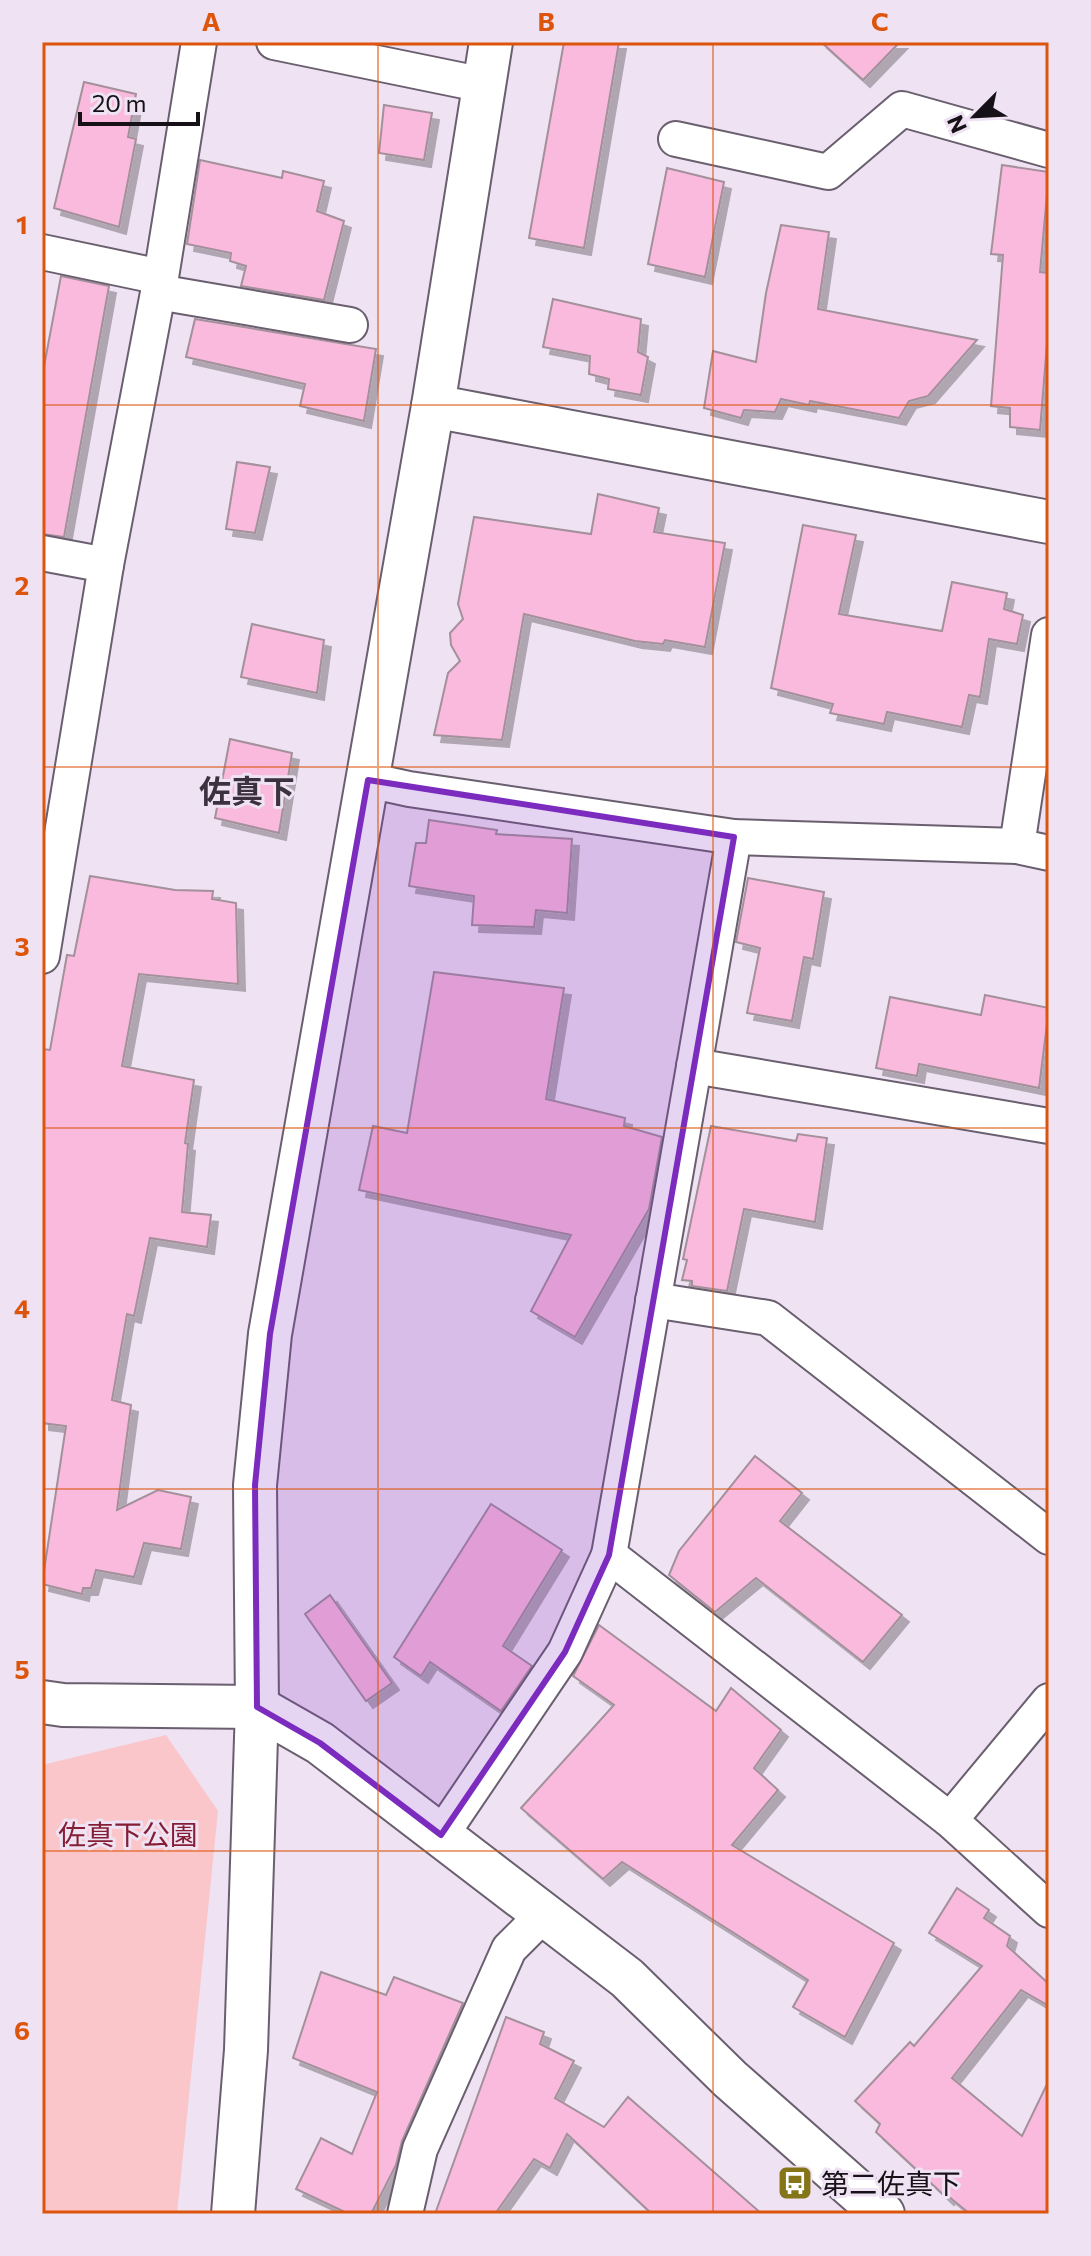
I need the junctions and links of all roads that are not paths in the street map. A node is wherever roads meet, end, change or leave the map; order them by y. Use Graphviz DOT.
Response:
graph roads {
  1 [pos="199,42"];
  2 [pos="274,42"];
  3 [pos="491,42"];
  4 [pos="484,85"];
  5 [pos="676,139"];
  6 [pos="1049,150"];
  7 [pos="42,252"];
  8 [pos="159,284"];
  9 [pos="350,325"];
  10 [pos="433,406"];
  11 [pos="1049,522"];
  12 [pos="42,553"];
  13 [pos="106,565"];
  14 [pos="1049,635"];
  15 [pos="368,780"];
  16 [pos="734,837"];
  17 [pos="1033,850"];
  18 [pos="42,956"];
  19 [pos="694,1066"];
  20 [pos="1049,1126"];
  21 [pos="653,1300"];
  22 [pos="1049,1537"];
  23 [pos="609,1555"];
  24 [pos="1049,1701"];
  25 [pos="42,1702"];
  26 [pos="257,1707"];
  27 [pos="950,1820"];
  28 [pos="441,1835"];
  29 [pos="1049,1910"];
  30 [pos="545,1913"];
  31 [pos="233,2214"];
  32 [pos="405,2214"];
  33 [pos="883,2214"];
  1 -- 8 [label="street"];
  2 -- 4 [label="street"];
  3 -- 4 [label="street"];
  4 -- 10 [label="street"];
  5 -- 6 [label="street"];
  7 -- 8 [label="street"];
  8 -- 9 [label="street"];
  8 -- 13 [label="street"];
  10 -- 11 [label="street"];
  10 -- 15 [label="street"];
  12 -- 13 [label="street"];
  13 -- 18 [label="street"];
  14 -- 17 [label="street"];
  15 -- 16 [label="street"];
  15 -- 26 [label="street"];
  16 -- 17 [label="street"];
  16 -- 19 [label="street"];
  19 -- 20 [label="street"];
  19 -- 21 [label="street"];
  21 -- 22 [label="street"];
  21 -- 23 [label="street"];
  23 -- 27 [label="street"];
  23 -- 28 [label="street"];
  24 -- 27 [label="street"];
  25 -- 26 [label="street"];
  26 -- 28 [label="street"];
  26 -- 31 [label="street"];
  27 -- 29 [label="street"];
  28 -- 30 [label="street"];
  30 -- 32 [label="street"];
  30 -- 33 [label="street"];
}
